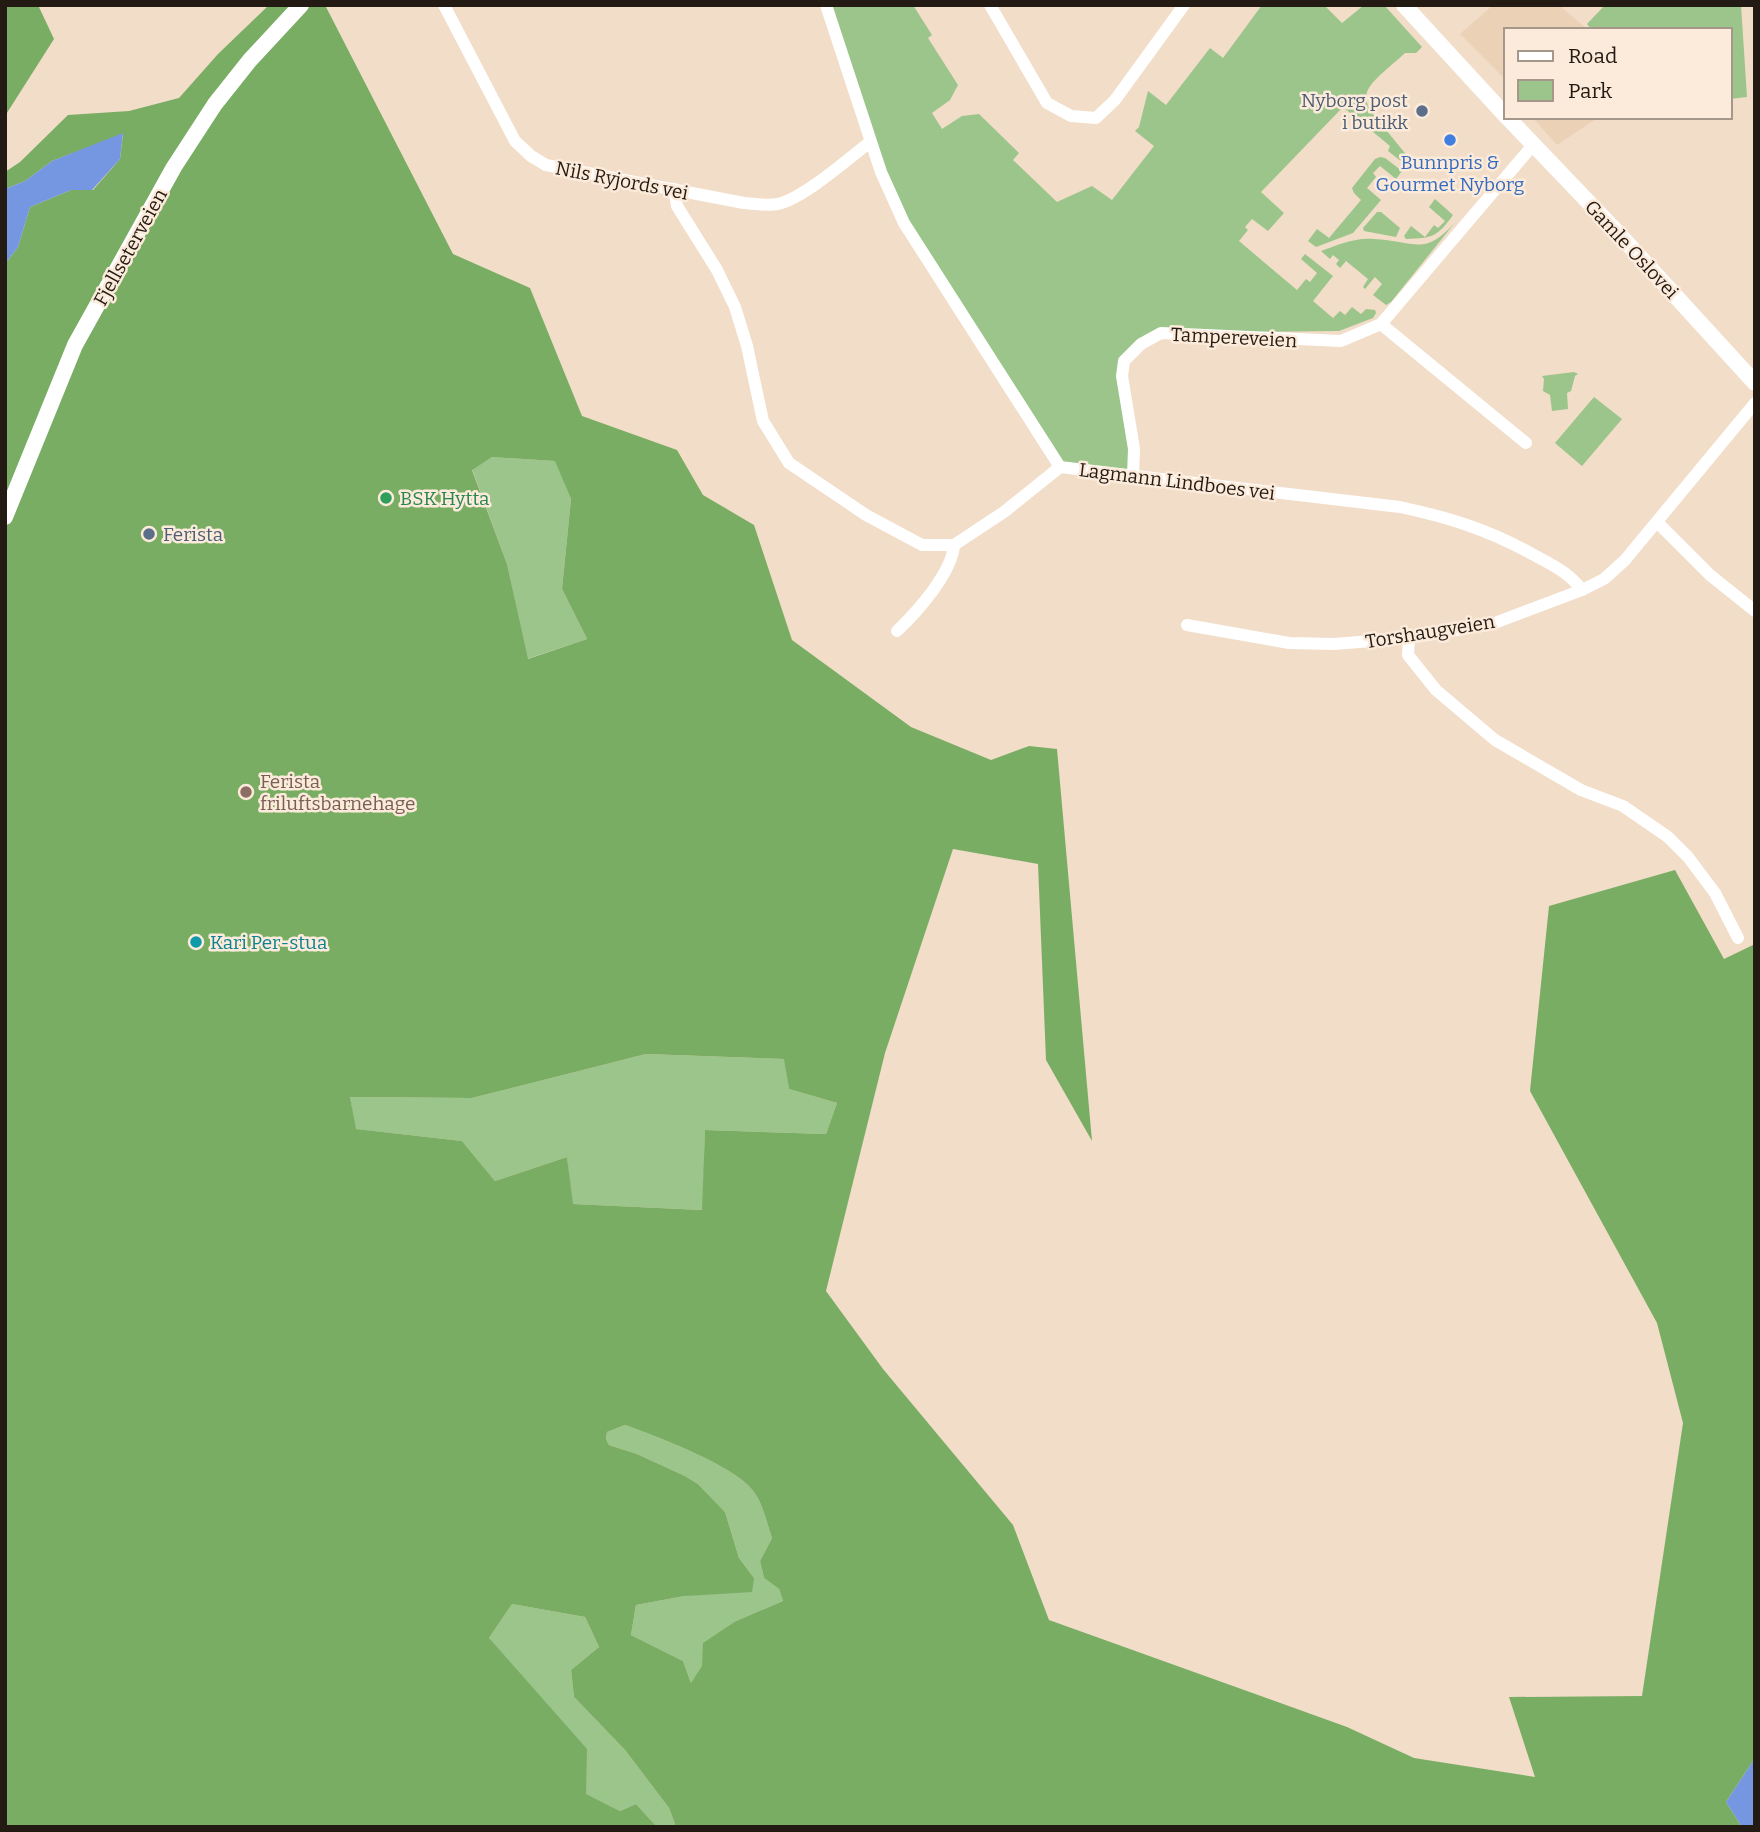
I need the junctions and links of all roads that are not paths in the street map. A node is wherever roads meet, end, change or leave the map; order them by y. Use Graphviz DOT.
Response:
graph roads {
  1 [pos="301,5"];
  2 [pos="444,5"];
  3 [pos="826,5"];
  4 [pos="990,5"];
  5 [pos="1184,5"];
  6 [pos="1404,5"];
  7 [pos="1504,114"];
  8 [pos="1509,119"];
  9 [pos="870,142"];
  10 [pos="1533,145"];
  11 [pos="674,189"];
  12 [pos="1381,324"];
  13 [pos="1755,383"];
  14 [pos="1755,403"];
  15 [pos="1527,443"];
  16 [pos="1060,467"];
  17 [pos="1133,475"];
  18 [pos="5,517"];
  19 [pos="1657,522"];
  20 [pos="954,545"];
  21 [pos="1582,590"];
  22 [pos="1755,611"];
  23 [pos="1187,625"];
  24 [pos="897,631"];
  25 [pos="1409,638"];
  26 [pos="1738,938"];
  1 -- 18 [label="street, Fjellseterveien"];
  2 -- 11 [label="street, Nils Ryjords vei"];
  3 -- 9 [label="street, Lagmann Lindboes vei"];
  4 -- 5 [label="street"];
  6 -- 7 [label="street, Gamle Oslovei"];
  8 -- 10 [label="street, Gamle Oslovei"];
  9 -- 11 [label="street, Nils Ryjords vei"];
  9 -- 16 [label="street, Lagmann Lindboes vei"];
  10 -- 12 [label="street, Tampereveien"];
  10 -- 13 [label="street, Gamle Oslovei"];
  11 -- 20 [label="street"];
  12 -- 15 [label="street"];
  12 -- 17 [label="street, Tampereveien"];
  14 -- 19 [label="street, Torshaugveien"];
  16 -- 17 [label="street, Lagmann Lindboes vei"];
  16 -- 20 [label="street"];
  17 -- 21 [label="street, Lagmann Lindboes vei"];
  19 -- 21 [label="street, Torshaugveien"];
  19 -- 22 [label="street"];
  20 -- 24 [label="street"];
  21 -- 25 [label="street, Torshaugveien"];
  23 -- 25 [label="street, Torshaugveien"];
  25 -- 26 [label="street"];
}
